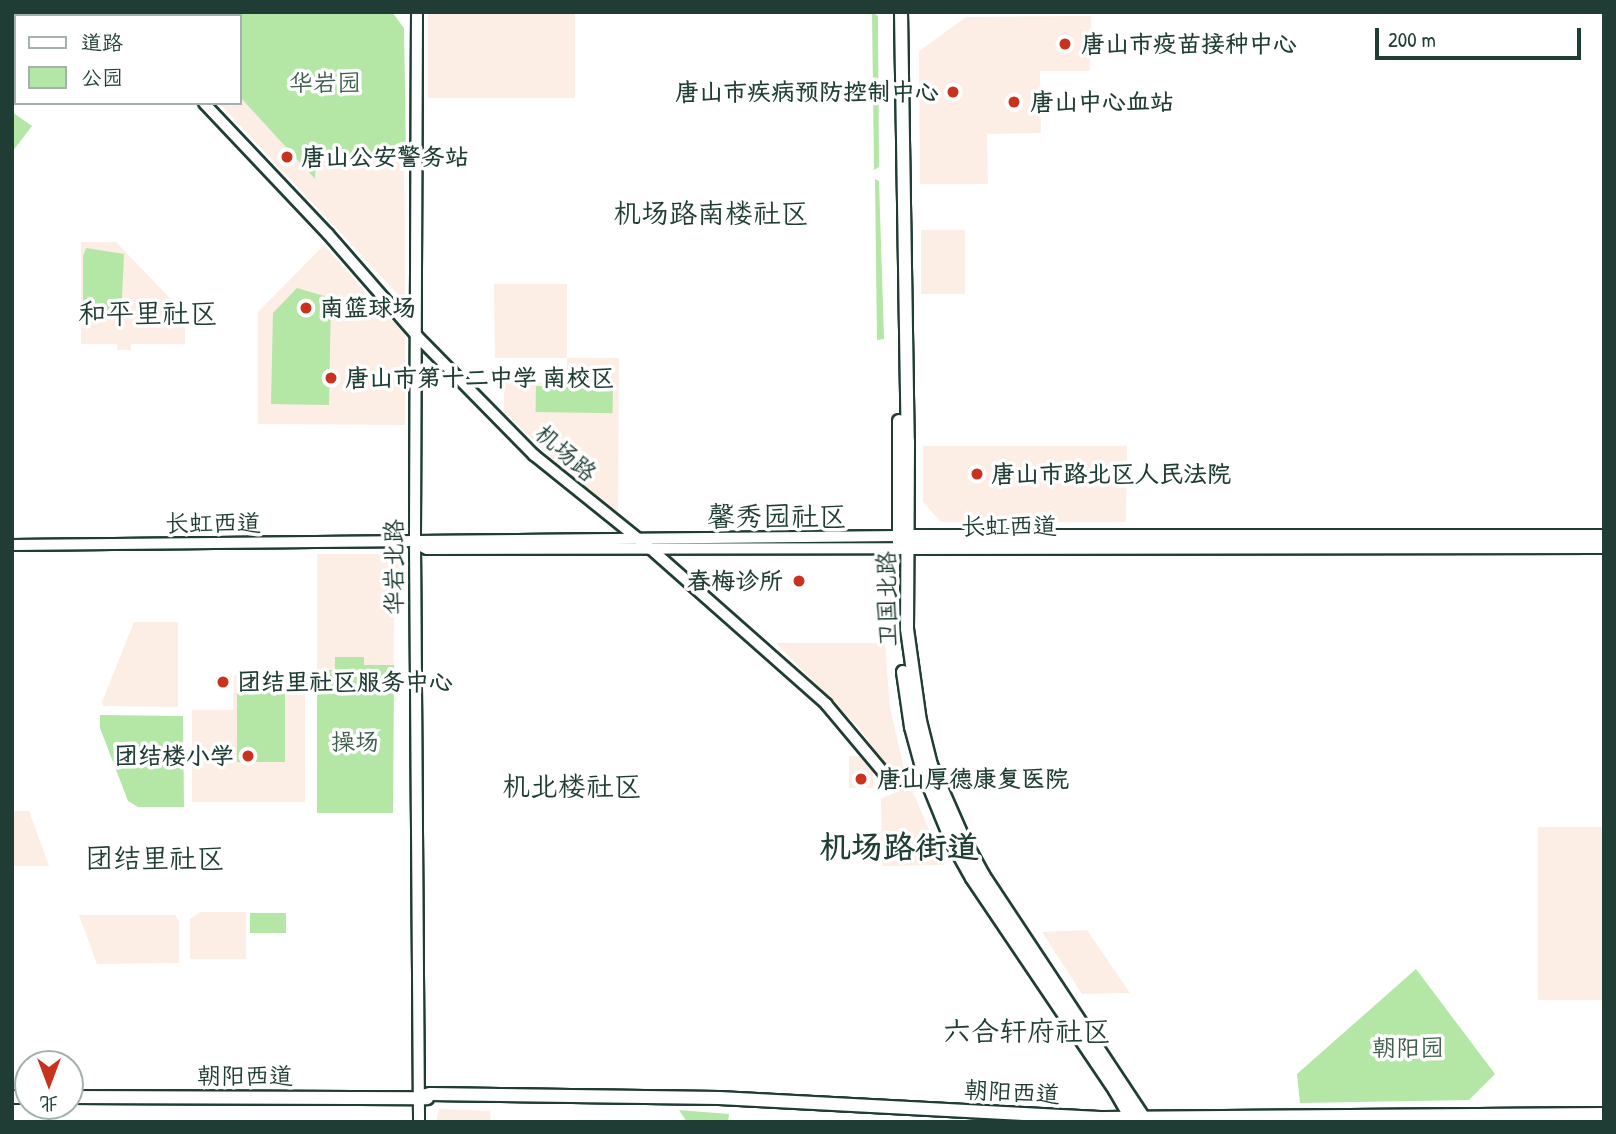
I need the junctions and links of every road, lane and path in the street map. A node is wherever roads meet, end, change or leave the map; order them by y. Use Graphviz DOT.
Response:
graph roads {
  1 [pos="417,12"];
  2 [pos="892,12"];
  3 [pos="901,12"];
  4 [pos="206,105"];
  5 [pos="417,336"];
  6 [pos="1604,536"];
  7 [pos="638,539"];
  8 [pos="903,542"];
  9 [pos="415,543"];
  10 [pos="12,545"];
  11 [pos="1604,547"];
  12 [pos="652,549"];
  13 [pos="928,768"];
  14 [pos="479,1096"];
  15 [pos="84,1097"];
  16 [pos="419,1097"];
  17 [pos="1604,1114"];
  18 [pos="1139,1119"];
  19 [pos="419,1122"];
  20 [pos="1067,1122"];
  1 -- 5 [label="street, 华岩北路"];
  2 -- 8 [label="main road, 卫国北路"];
  3 -- 8 [label="main road, 卫国北路"];
  4 -- 5 [label="street, 机场路"];
  5 -- 7 [label="street, 机场路"];
  5 -- 9 [label="street, 华岩北路"];
  6 -- 8 [label="main road, 长虹西道"];
  7 -- 8 [label="street, 长虹西道"];
  7 -- 9 [label="street, 长虹西道"];
  7 -- 12 [label="street, 机场路"];
  8 -- 11 [label="main road, 长虹西道"];
  8 -- 12 [label="street, 长虹西道"];
  8 -- 13 [label="main road, 卫国北路"];
  9 -- 10 [label="street, 长虹西道"];
  9 -- 12 [label="street, 长虹西道"];
  9 -- 16 [label="street, 华岩北路"];
  12 -- 13 [label="street, 机场路"];
  13 -- 18 [label="main road, 卫国北路"];
  14 -- 16 [label="main road, 朝阳西道"];
  14 -- 18 [label="main road, 朝阳西道"];
  14 -- 20 [label="main road, 朝阳西道"];
  15 -- 16 [label="main road, 朝阳西道"];
  16 -- 19 [label="street, 华岩北路"];
  17 -- 18 [label="main road, 朝阳西道"];
}
